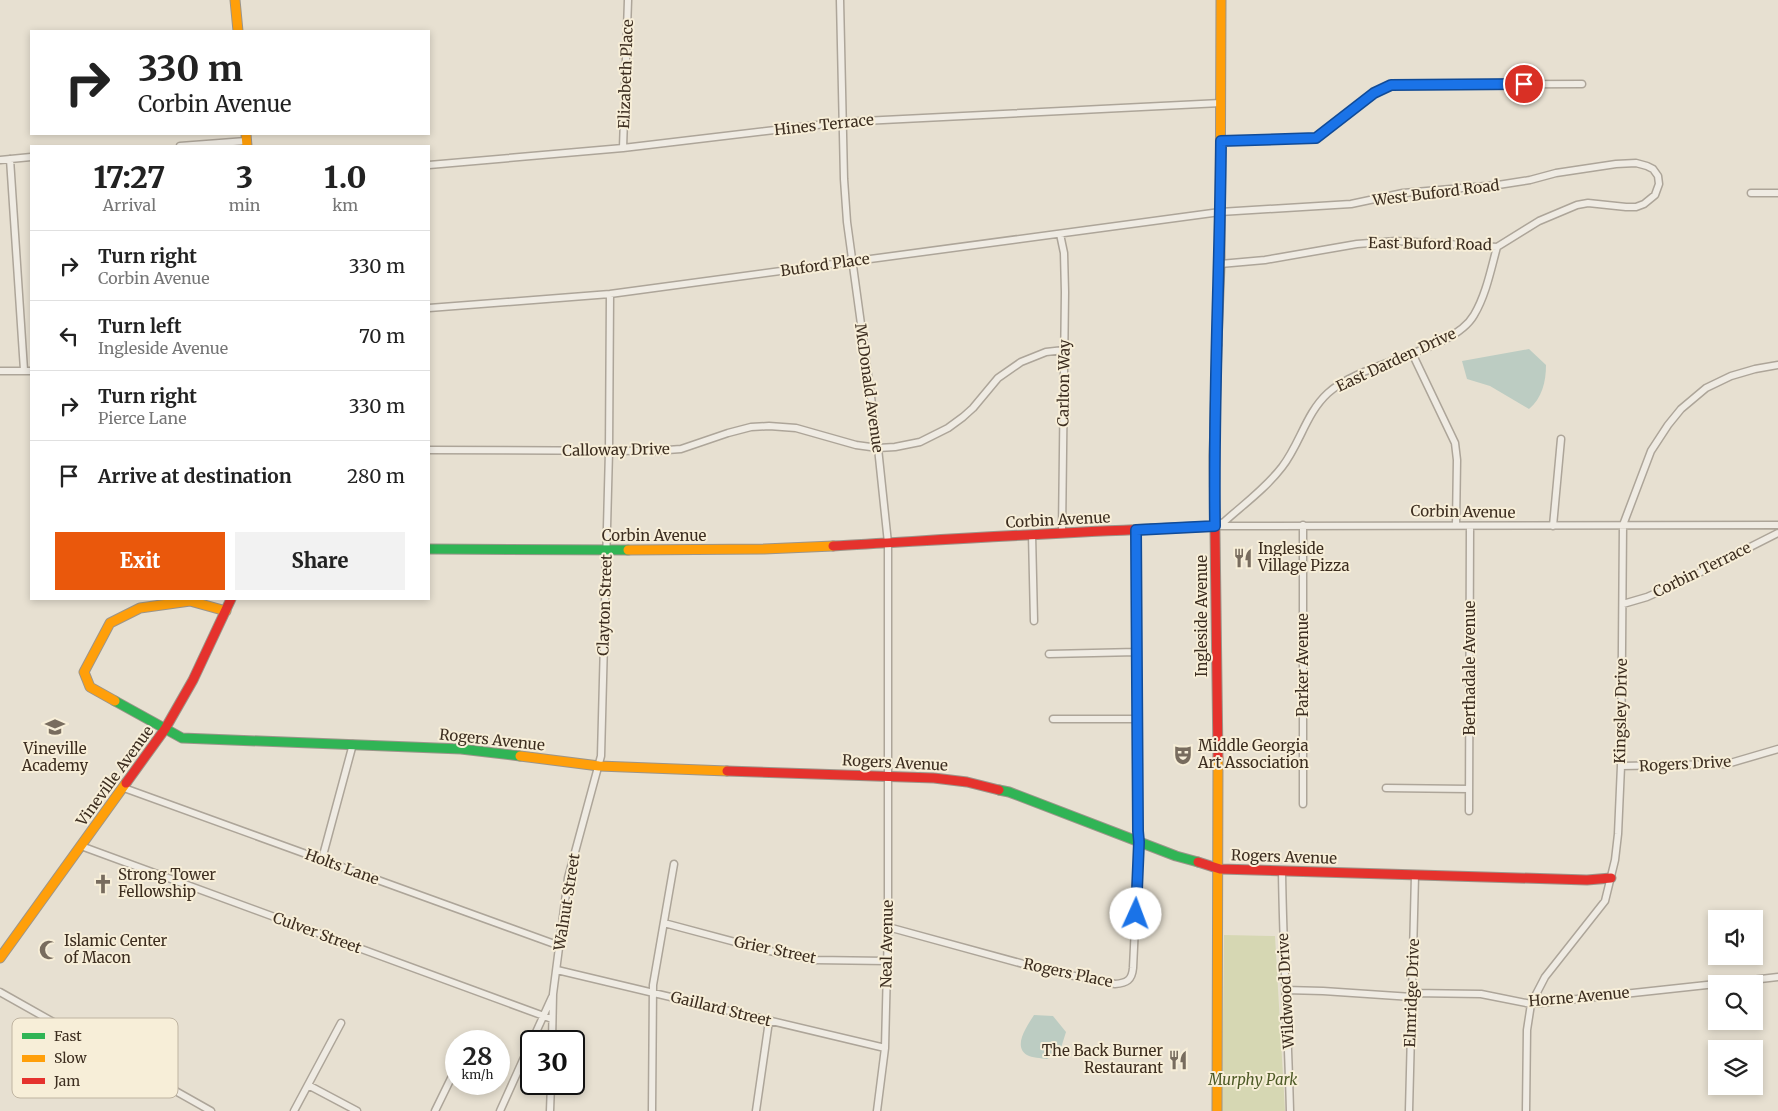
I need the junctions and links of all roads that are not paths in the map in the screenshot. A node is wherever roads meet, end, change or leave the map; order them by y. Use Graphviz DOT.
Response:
graph roads {
  1 [pos="235,0"];
  2 [pos="628,0"];
  3 [pos="840,0"];
  4 [pos="1222,0"];
  5 [pos="238,30"];
  6 [pos="1582,84"];
  7 [pos="1220,103"];
  8 [pos="843,122"];
  9 [pos="246,140"];
  10 [pos="1221,141"];
  11 [pos="191,145"];
  12 [pos="623,148"];
  13 [pos="30,158"];
  14 [pos="10,159"];
  15 [pos="0,160"];
  16 [pos="430,165"];
  17 [pos="1650,167"];
  18 [pos="1751,193"];
  19 [pos="1778,193"];
  20 [pos="1220,212"];
  21 [pos="1060,234"];
  22 [pos="1497,246"];
  23 [pos="852,261"];
  24 [pos="1220,264"];
  25 [pos="610,294"];
  26 [pos="430,308"];
  27 [pos="1064,350"];
  28 [pos="1412,353"];
  29 [pos="1778,366"];
  30 [pos="0,371"];
  31 [pos="28,371"];
  32 [pos="1561,439"];
  33 [pos="878,448"];
  34 [pos="430,450"];
  35 [pos="610,451"];
  36 [pos="1303,525"];
  37 [pos="1456,525"];
  38 [pos="1623,525"];
  39 [pos="1778,525"];
  40 [pos="1215,526"];
  41 [pos="1470,526"];
  42 [pos="1553,526"];
  43 [pos="1136,530"];
  44 [pos="1062,532"];
  45 [pos="1778,533"];
  46 [pos="1032,534"];
  47 [pos="888,543"];
  48 [pos="430,549"];
  49 [pos="607,550"];
  50 [pos="232,600"];
  51 [pos="1623,604"];
  52 [pos="226,611"];
  53 [pos="1034,621"];
  54 [pos="1137,652"];
  55 [pos="1049,654"];
  56 [pos="1053,718"];
  57 [pos="1138,719"];
  58 [pos="165,730"];
  59 [pos="352,744"];
  60 [pos="1778,749"];
  61 [pos="599,766"];
  62 [pos="1621,766"];
  63 [pos="888,776"];
  64 [pos="124,788"];
  65 [pos="1386,788"];
  66 [pos="1469,790"];
  67 [pos="1303,804"];
  68 [pos="1469,811"];
  69 [pos="1139,842"];
  70 [pos="81,846"];
  71 [pos="322,859"];
  72 [pos="674,864"];
  73 [pos="1220,869"];
  74 [pos="1282,871"];
  75 [pos="1415,875"];
  76 [pos="1611,878"];
  77 [pos="664,923"];
  78 [pos="888,927"];
  79 [pos="560,946"];
  80 [pos="0,958"];
  81 [pos="887,961"];
  82 [pos="557,970"];
  83 [pos="1778,977"];
  84 [pos="1763,979"];
  85 [pos="1708,985"];
  86 [pos="1285,990"];
  87 [pos="0,992"];
  88 [pos="653,993"];
  89 [pos="553,994"];
  90 [pos="1412,995"];
  91 [pos="1531,1004"];
  92 [pos="543,1016"];
  93 [pos="46,1018"];
  94 [pos="552,1019"];
  95 [pos="769,1021"];
  96 [pos="342,1023"];
  97 [pos="537,1030"];
  98 [pos="552,1030"];
  99 [pos="884,1048"];
  100 [pos="520,1066"];
  101 [pos="308,1085"];
  102 [pos="445,1091"];
  103 [pos="178,1092"];
  104 [pos="551,1095"];
  105 [pos="211,1111"];
  106 [pos="294,1111"];
  107 [pos="357,1111"];
  108 [pos="435,1111"];
  109 [pos="500,1111"];
  110 [pos="550,1111"];
  111 [pos="652,1111"];
  112 [pos="756,1111"];
  113 [pos="877,1111"];
  114 [pos="1217,1111"];
  115 [pos="1290,1111"];
  116 [pos="1409,1111"];
  117 [pos="1526,1111"];
  1 -- 5 [label="street"];
  2 -- 12 [label="street, Elizabeth Place"];
  3 -- 8 [label="street, McDonald Avenue"];
  4 -- 7 [label="street, Ingleside Avenue"];
  6 -- 10 [label="street"];
  7 -- 8 [label="street, Hines Terrace"];
  7 -- 10 [label="street, Ingleside Avenue"];
  8 -- 12 [label="street, Hines Terrace"];
  8 -- 23 [label="street, McDonald Avenue"];
  9 -- 11 [label="street"];
  10 -- 20 [label="street, Ingleside Avenue"];
  12 -- 16 [label="street, Hines Terrace"];
  13 -- 14 [label="street"];
  14 -- 15 [label="street"];
  14 -- 31 [label="street"];
  17 -- 20 [label="street, West Buford Road"];
  17 -- 22 [label="street, East Buford Road"];
  18 -- 19 [label="street"];
  20 -- 21 [label="street, Buford Place"];
  20 -- 24 [label="street, Ingleside Avenue"];
  21 -- 23 [label="street, Buford Place"];
  21 -- 27 [label="street, Carlton Way"];
  22 -- 24 [label="street, East Buford Road"];
  22 -- 28 [label="street, East Darden Drive"];
  23 -- 25 [label="street, Buford Place"];
  23 -- 33 [label="street, McDonald Avenue"];
  24 -- 40 [label="street, Ingleside Avenue"];
  25 -- 26 [label="street, Buford Place"];
  25 -- 35 [label="street, Clayton Street"];
  27 -- 33 [label="street, Calloway Drive"];
  27 -- 44 [label="street, Carlton Way"];
  28 -- 37 [label="street"];
  28 -- 40 [label="street, East Darden Drive"];
  29 -- 38 [label="street, Kingsley Drive"];
  30 -- 31 [label="street"];
  32 -- 42 [label="street"];
  33 -- 35 [label="street, Calloway Drive"];
  33 -- 47 [label="street, McDonald Avenue"];
  34 -- 35 [label="street, Calloway Drive"];
  35 -- 49 [label="street, Clayton Street"];
  36 -- 37 [label="street, Corbin Avenue"];
  36 -- 40 [label="street, Corbin Avenue"];
  36 -- 67 [label="street, Parker Avenue"];
  37 -- 41 [label="street, Corbin Avenue"];
  38 -- 39 [label="street, Corbin Avenue"];
  38 -- 42 [label="street, Corbin Avenue"];
  38 -- 51 [label="street, Kingsley Drive"];
  40 -- 43 [label="street, Corbin Avenue"];
  40 -- 73 [label="street, Ingleside Avenue"];
  41 -- 42 [label="street, Corbin Avenue"];
  41 -- 66 [label="street, Berthadale Avenue"];
  43 -- 44 [label="street, Corbin Avenue"];
  43 -- 54 [label="street, Rogers Place"];
  44 -- 46 [label="street, Corbin Avenue"];
  45 -- 51 [label="street, Corbin Terrace"];
  46 -- 47 [label="street, Corbin Avenue"];
  46 -- 53 [label="street"];
  47 -- 49 [label="street, Corbin Avenue"];
  47 -- 63 [label="street, McDonald Avenue"];
  48 -- 49 [label="street, Corbin Avenue"];
  49 -- 61 [label="street, Clayton Street"];
  50 -- 52 [label="street, Vineville Avenue"];
  51 -- 62 [label="street, Kingsley Drive"];
  52 -- 58 [label="street, Vineville Avenue"];
  52 -- 58 [label="street, Rogers Avenue"];
  54 -- 55 [label="street"];
  54 -- 57 [label="street, Rogers Place"];
  56 -- 57 [label="street"];
  57 -- 69 [label="street, Rogers Place"];
  58 -- 59 [label="street, Rogers Avenue"];
  58 -- 64 [label="street, Vineville Avenue"];
  59 -- 61 [label="street, Rogers Avenue"];
  59 -- 71 [label="street"];
  60 -- 62 [label="street, Rogers Drive"];
  61 -- 63 [label="street, Rogers Avenue"];
  61 -- 79 [label="street, Walnut Street"];
  62 -- 76 [label="street, Kingsley Drive"];
  63 -- 69 [label="street, Rogers Avenue"];
  63 -- 78 [label="street, Neal Avenue"];
  64 -- 70 [label="street, Vineville Avenue"];
  64 -- 71 [label="street, Holts Lane"];
  65 -- 66 [label="street"];
  66 -- 68 [label="street, Berthadale Avenue"];
  69 -- 73 [label="street, Rogers Avenue"];
  69 -- 78 [label="street, Rogers Place"];
  70 -- 80 [label="street, Vineville Avenue"];
  70 -- 92 [label="street, Culver Street"];
  71 -- 79 [label="street, Holts Lane"];
  72 -- 77 [label="street"];
  73 -- 74 [label="street, Rogers Avenue"];
  73 -- 114 [label="street, Ingleside Avenue"];
  74 -- 75 [label="street, Rogers Avenue"];
  74 -- 86 [label="street, Wildwood Drive"];
  75 -- 76 [label="street, Rogers Avenue"];
  75 -- 90 [label="street, Elmridge Drive"];
  76 -- 91 [label="street, Kingsley Drive"];
  77 -- 81 [label="street, Grier Street"];
  77 -- 88 [label="street"];
  78 -- 81 [label="street, Neal Avenue"];
  79 -- 82 [label="street, Walnut Street"];
  81 -- 99 [label="street, Neal Avenue"];
  82 -- 88 [label="street, Gaillard Street"];
  82 -- 89 [label="street, Walnut Street"];
  83 -- 84 [label="street, Horne Avenue"];
  85 -- 91 [label="street, Horne Avenue"];
  86 -- 90 [label="street, Horne Avenue"];
  86 -- 115 [label="street, Wildwood Drive"];
  87 -- 93 [label="street"];
  88 -- 95 [label="street, Gaillard Street"];
  88 -- 111 [label="street"];
  89 -- 92 [label="street"];
  89 -- 94 [label="street, Walnut Street"];
  90 -- 91 [label="street, Horne Avenue"];
  90 -- 116 [label="street, Elmridge Drive"];
  91 -- 117 [label="street, Kingsley Drive"];
  92 -- 94 [label="street, Culver Street"];
  92 -- 97 [label="street"];
  94 -- 98 [label="street, Walnut Street"];
  95 -- 99 [label="street, Gaillard Street"];
  95 -- 112 [label="street"];
  96 -- 101 [label="street"];
  99 -- 113 [label="street, Neal Avenue"];
  100 -- 109 [label="street"];
  101 -- 106 [label="street"];
  101 -- 107 [label="street"];
  102 -- 108 [label="street"];
  103 -- 105 [label="street"];
  104 -- 110 [label="street"];
}
